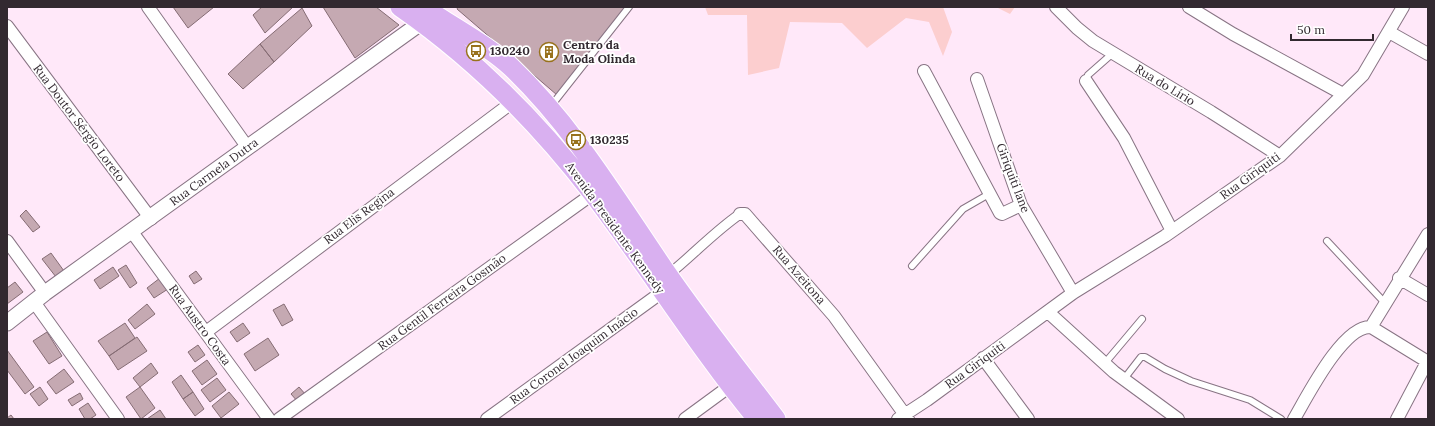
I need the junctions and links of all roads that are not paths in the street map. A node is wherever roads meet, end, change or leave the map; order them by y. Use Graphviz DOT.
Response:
graph roads {
  1 [pos="148,7"];
  2 [pos="400,7"];
  3 [pos="629,7"];
  4 [pos="1056,7"];
  5 [pos="1189,7"];
  6 [pos="1402,7"];
  7 [pos="423,15"];
  8 [pos="7,26"];
  9 [pos="1389,32"];
  10 [pos="1113,53"];
  11 [pos="1428,54"];
  12 [pos="924,71"];
  13 [pos="977,79"];
  14 [pos="1086,80"];
  15 [pos="1343,94"];
  16 [pos="514,101"];
  17 [pos="549,109"];
  18 [pos="248,148"];
  19 [pos="1280,156"];
  20 [pos="600,190"];
  21 [pos="988,194"];
  22 [pos="1021,205"];
  23 [pos="740,214"];
  24 [pos="151,219"];
  25 [pos="1172,231"];
  26 [pos="132,232"];
  27 [pos="1428,234"];
  28 [pos="7,241"];
  29 [pos="1327,241"];
  30 [pos="912,266"];
  31 [pos="1400,278"];
  32 [pos="665,284"];
  33 [pos="1073,293"];
  34 [pos="1428,295"];
  35 [pos="40,298"];
  36 [pos="1385,303"];
  37 [pos="1052,308"];
  38 [pos="1142,319"];
  39 [pos="7,323"];
  40 [pos="1371,327"];
  41 [pos="206,332"];
  42 [pos="982,358"];
  43 [pos="1428,362"];
  44 [pos="1106,363"];
  45 [pos="1124,379"];
  46 [pos="730,386"];
  47 [pos="904,418"];
  48 [pos="118,419"];
  49 [pos="269,419"];
  50 [pos="279,419"];
  51 [pos="487,419"];
  52 [pos="685,419"];
  53 [pos="757,419"];
  54 [pos="776,419"];
  55 [pos="1028,419"];
  56 [pos="1178,419"];
  57 [pos="1281,419"];
  58 [pos="1294,419"];
  59 [pos="1397,419"];
  1 -- 18 [label="street"];
  2 -- 7 [label="main road, Avenida Presidente Kennedy"];
  3 -- 17 [label="lane"];
  4 -- 10 [label="street, Rua do Lírio"];
  5 -- 15 [label="street"];
  6 -- 9 [label="street, Rua Giriquiti"];
  7 -- 16 [label="main road, Avenida Presidente Kennedy"];
  7 -- 17 [label="main road, Avenida Presidente Kennedy"];
  7 -- 18 [label="street, Rua Carmela Dutra"];
  8 -- 24 [label="street, Rua Doutor Sérgio Loreto"];
  9 -- 11 [label="street"];
  9 -- 15 [label="street, Rua Giriquiti"];
  10 -- 14 [label="lane"];
  10 -- 19 [label="street, Rua do Lírio"];
  12 -- 21 [label="street"];
  13 -- 22 [label="street, Giriquiti lane"];
  14 -- 25 [label="street"];
  15 -- 19 [label="street, Rua Giriquiti"];
  16 -- 20 [label="main road, Avenida Presidente Kennedy"];
  16 -- 41 [label="street, Rua Elis Regina"];
  17 -- 20 [label="main road, Avenida Presidente Kennedy"];
  18 -- 24 [label="street, Rua Carmela Dutra"];
  19 -- 25 [label="street, Rua Giriquiti"];
  20 -- 32 [label="main road, Avenida Presidente Kennedy"];
  20 -- 50 [label="street, Rua Gentil Ferreira Gosmão"];
  21 -- 22 [label="street"];
  21 -- 30 [label="lane"];
  22 -- 33 [label="street, Giriquiti lane"];
  23 -- 32 [label="street, Rua Azeitona"];
  23 -- 47 [label="street, Rua Azeitona"];
  24 -- 26 [label="street, Rua Carmela Dutra"];
  25 -- 33 [label="street, Rua Giriquiti"];
  26 -- 35 [label="street, Rua Carmela Dutra"];
  26 -- 41 [label="street, Rua Austro Costa"];
  27 -- 31 [label="street"];
  28 -- 35 [label="street"];
  29 -- 36 [label="lane"];
  31 -- 34 [label="street"];
  31 -- 36 [label="street"];
  32 -- 46 [label="main road, Avenida Presidente Kennedy"];
  32 -- 51 [label="street, Rua Coronel Joaquim Inácio"];
  32 -- 54 [label="main road, Avenida Presidente Kennedy"];
  33 -- 37 [label="street, Rua Giriquiti"];
  35 -- 39 [label="street, Rua Carmela Dutra"];
  35 -- 48 [label="street"];
  36 -- 40 [label="street"];
  37 -- 42 [label="street, Rua Giriquiti"];
  37 -- 44 [label="street"];
  38 -- 44 [label="lane"];
  40 -- 43 [label="street"];
  40 -- 58 [label="street"];
  41 -- 49 [label="street, Rua Austro Costa"];
  42 -- 47 [label="street, Rua Giriquiti"];
  42 -- 55 [label="street"];
  43 -- 59 [label="street"];
  44 -- 45 [label="street"];
  45 -- 56 [label="street"];
  45 -- 57 [label="lane"];
  46 -- 52 [label="street"];
  46 -- 53 [label="main road, Avenida Presidente Kennedy"];
}
